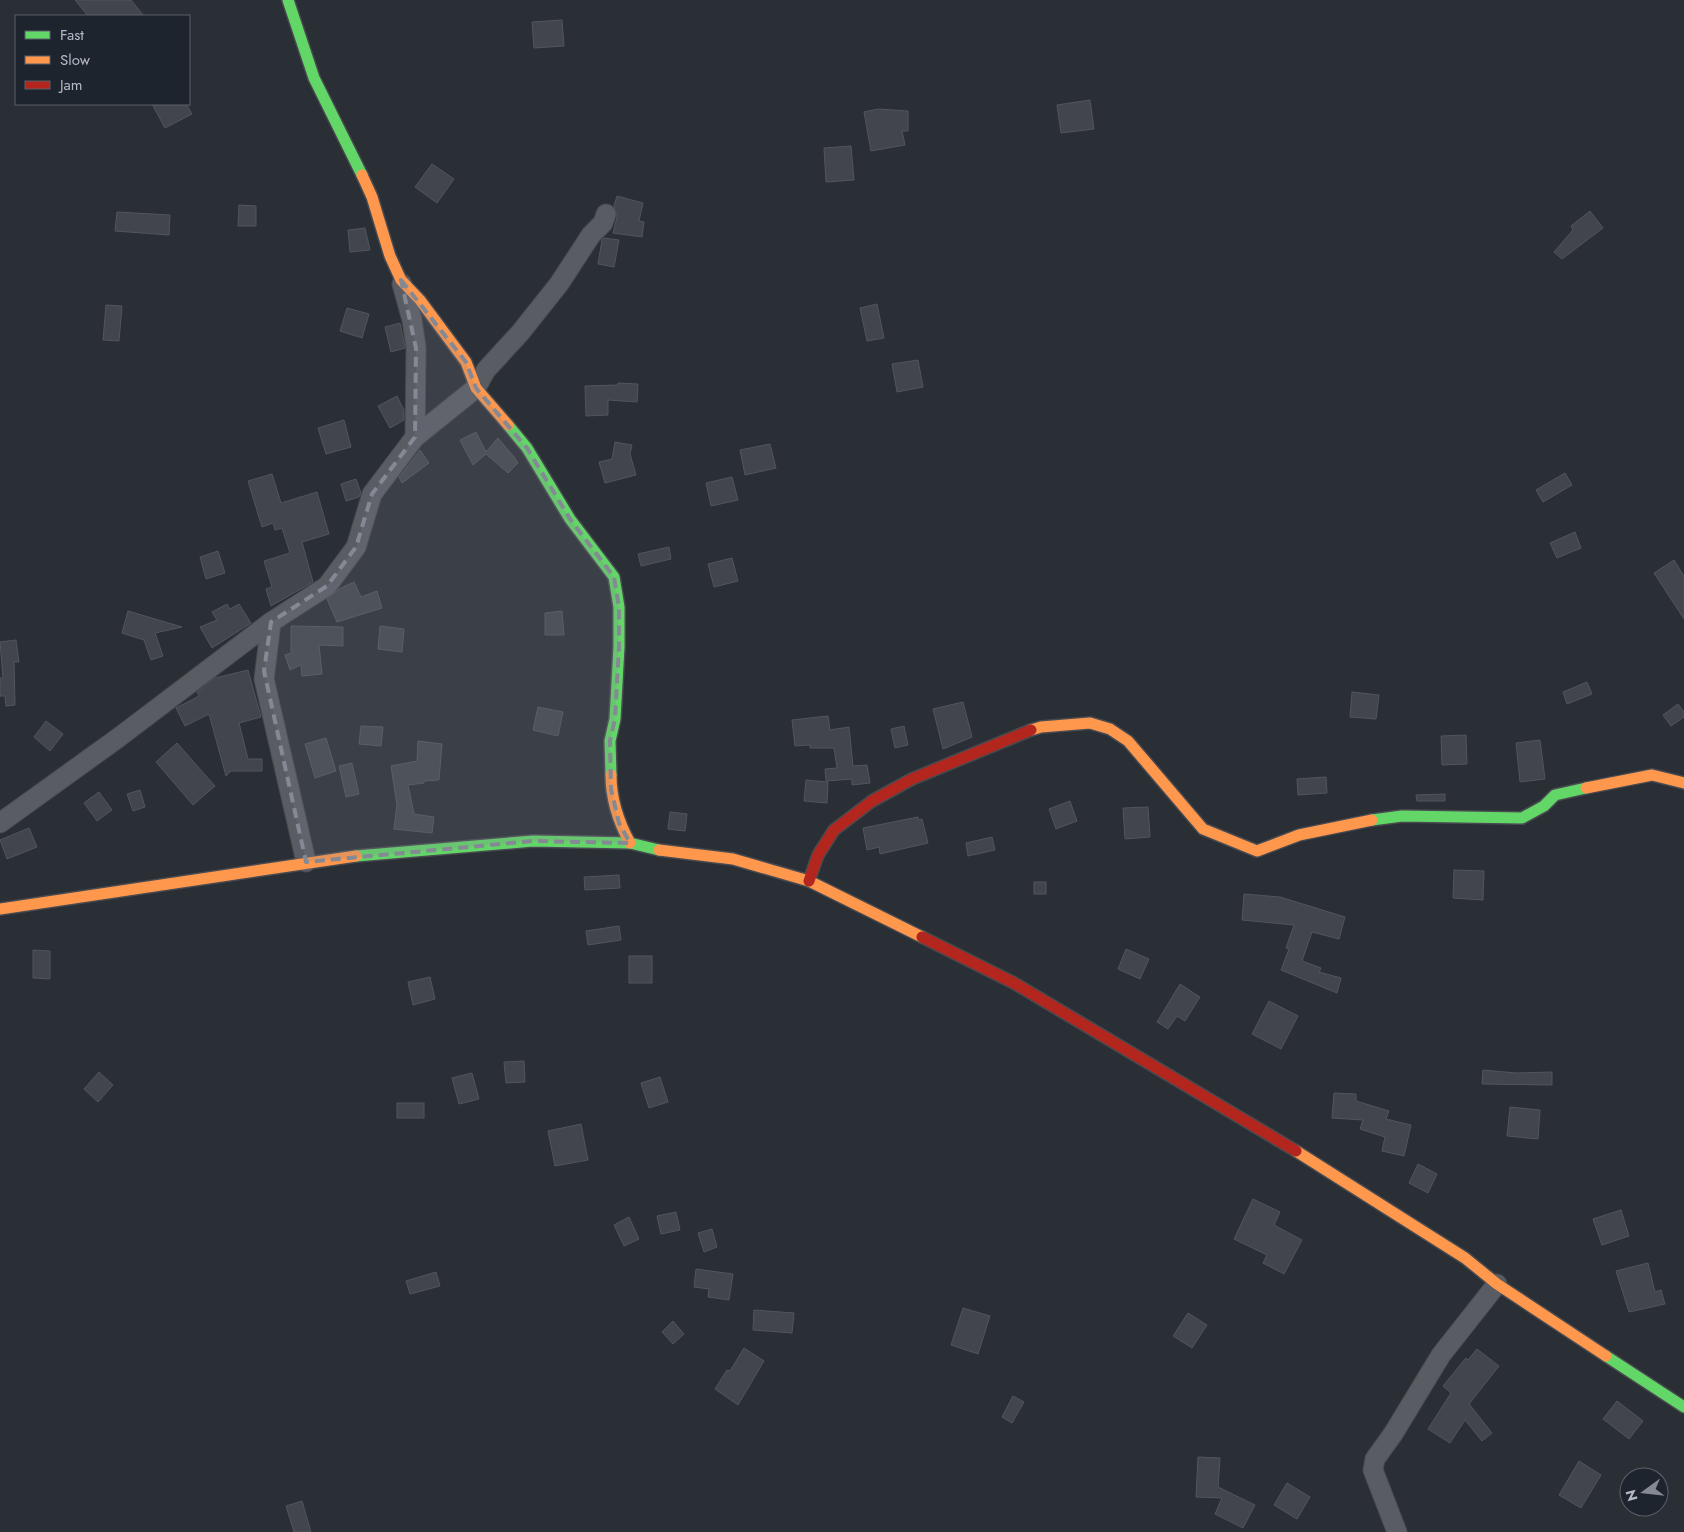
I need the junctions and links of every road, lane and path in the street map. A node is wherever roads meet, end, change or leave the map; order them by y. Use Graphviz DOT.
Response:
graph roads {
  1 [pos="288,0"];
  2 [pos="606,214"];
  3 [pos="401,280"];
  4 [pos="476,388"];
  5 [pos="415,437"];
  6 [pos="271,622"];
  7 [pos="1684,783"];
  8 [pos="0,823"];
  9 [pos="630,843"];
  10 [pos="306,862"];
  11 [pos="809,881"];
  12 [pos="0,909"];
  13 [pos="1497,1284"];
  14 [pos="1684,1407"];
  15 [pos="1397,1532"];
  1 -- 3 [label="street"];
  2 -- 4 [label="street"];
  3 -- 4 [label="street"];
  3 -- 5 [label="street"];
  4 -- 5 [label="street"];
  4 -- 9 [label="street"];
  5 -- 6 [label="street"];
  6 -- 8 [label="street"];
  6 -- 10 [label="street"];
  7 -- 11 [label="street"];
  9 -- 10 [label="street"];
  9 -- 11 [label="street"];
  10 -- 12 [label="street"];
  11 -- 13 [label="street"];
  13 -- 14 [label="street"];
  13 -- 15 [label="street"];
}
